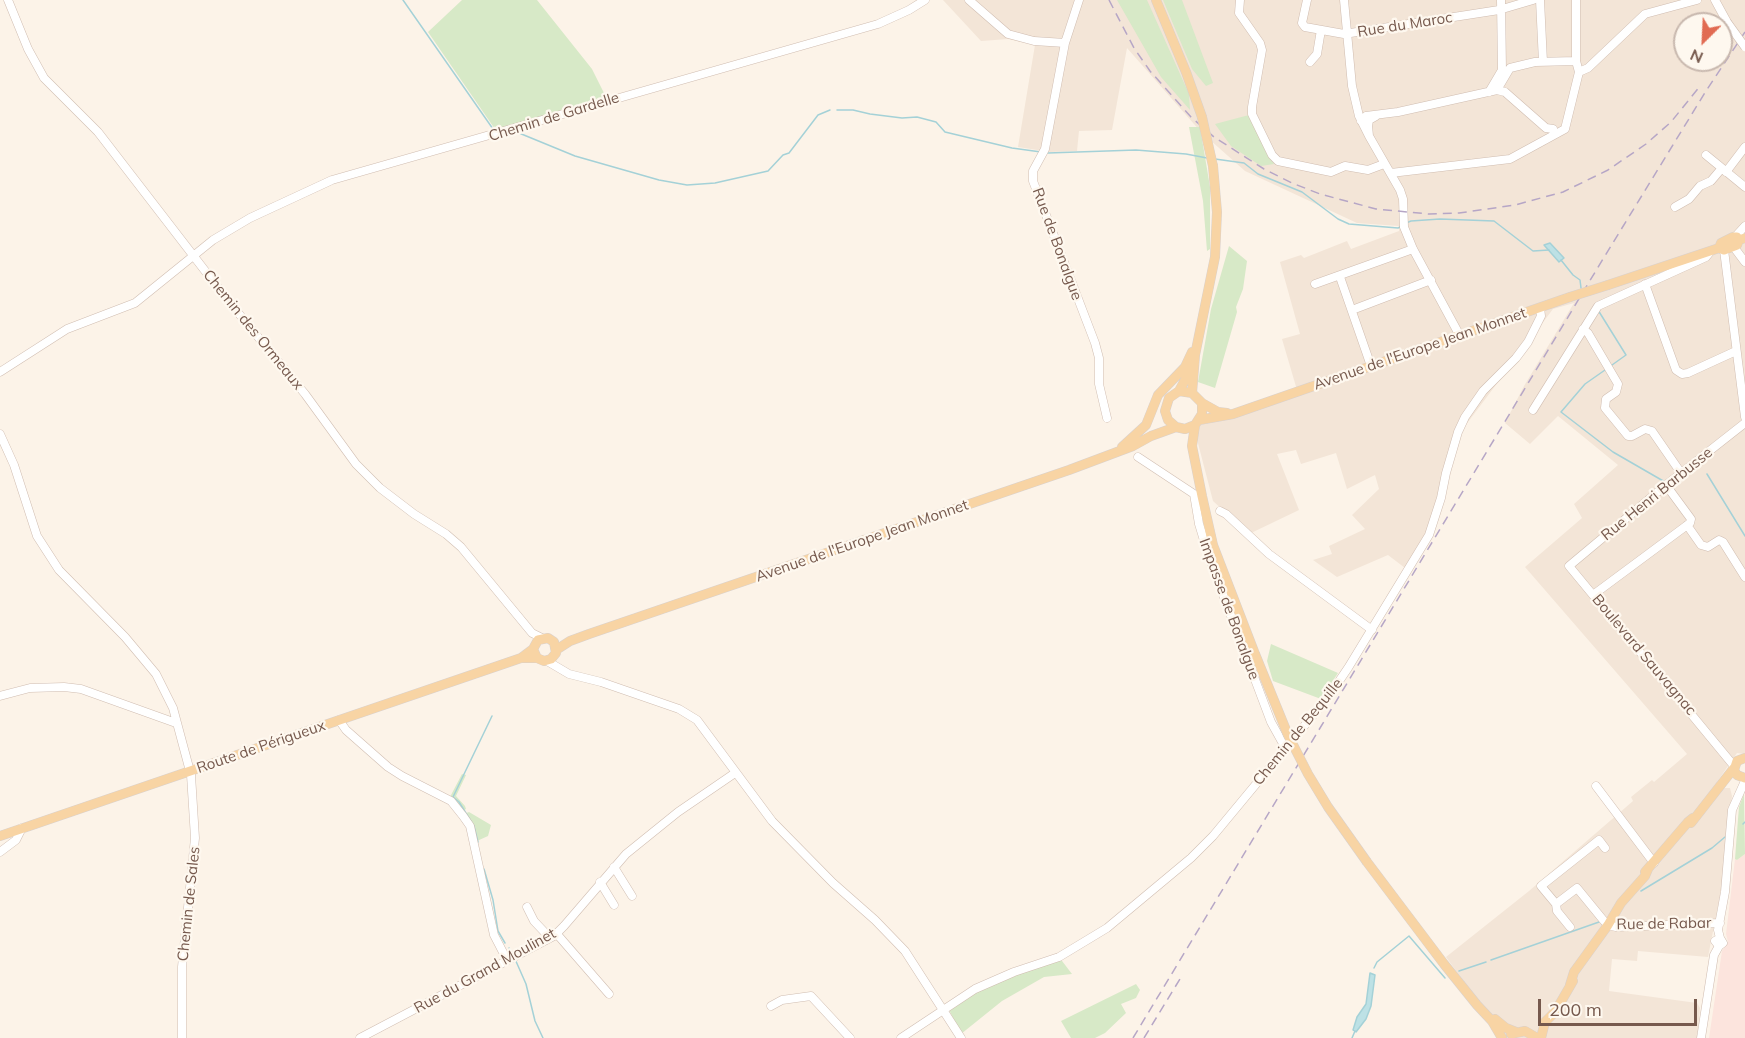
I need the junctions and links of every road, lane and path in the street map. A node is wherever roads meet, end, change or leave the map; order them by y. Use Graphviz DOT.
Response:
graph roads {
  1 [pos="8,0"];
  2 [pos="925,0"];
  3 [pos="969,0"];
  4 [pos="1079,0"];
  5 [pos="1150,0"];
  6 [pos="1156,0"];
  7 [pos="1240,0"];
  8 [pos="1307,0"];
  9 [pos="1344,0"];
  10 [pos="1501,0"];
  11 [pos="1533,0"];
  12 [pos="1540,0"];
  13 [pos="1576,0"];
  14 [pos="1697,0"];
  15 [pos="1716,2"];
  16 [pos="1501,9"];
  17 [pos="1321,30"];
  18 [pos="1170,34"];
  19 [pos="1347,34"];
  20 [pos="1065,43"];
  21 [pos="1745,48"];
  22 [pos="1577,58"];
  23 [pos="1543,59"];
  24 [pos="1310,62"];
  25 [pos="1504,71"];
  26 [pos="1579,72"];
  27 [pos="1493,91"];
  28 [pos="1363,119"];
  29 [pos="1554,132"];
  30 [pos="1745,147"];
  31 [pos="1706,155"];
  32 [pos="1384,164"];
  33 [pos="1724,170"];
  34 [pos="1391,173"];
  35 [pos="1745,187"];
  36 [pos="1675,207"];
  37 [pos="1745,226"];
  38 [pos="1729,244"];
  39 [pos="1413,249"];
  40 [pos="194,255"];
  41 [pos="1745,262"];
  42 [pos="1340,277"];
  43 [pos="1431,280"];
  44 [pos="1645,284"];
  45 [pos="1315,285"];
  46 [pos="1540,308"];
  47 [pos="1352,310"];
  48 [pos="1583,329"];
  49 [pos="1201,330"];
  50 [pos="1460,336"];
  51 [pos="1736,351"];
  52 [pos="1195,355"];
  53 [pos="1371,366"];
  54 [pos="1742,369"];
  55 [pos="0,372"];
  56 [pos="1179,391"];
  57 [pos="1192,393"];
  58 [pos="1202,403"];
  59 [pos="1533,410"];
  60 [pos="1165,414"];
  61 [pos="1233,414"];
  62 [pos="1745,417"];
  63 [pos="1107,418"];
  64 [pos="1197,423"];
  65 [pos="1745,423"];
  66 [pos="1178,428"];
  67 [pos="0,434"];
  68 [pos="1151,436"];
  69 [pos="1192,446"];
  70 [pos="1112,454"];
  71 [pos="1138,457"];
  72 [pos="1681,473"];
  73 [pos="1666,485"];
  74 [pos="1220,511"];
  75 [pos="1687,525"];
  76 [pos="1569,566"];
  77 [pos="1745,577"];
  78 [pos="1593,595"];
  79 [pos="1372,630"];
  80 [pos="537,647"];
  81 [pos="553,652"];
  82 [pos="0,696"];
  83 [pos="339,720"];
  84 [pos="176,723"];
  85 [pos="1286,748"];
  86 [pos="1740,769"];
  87 [pos="190,771"];
  88 [pos="735,773"];
  89 [pos="1596,786"];
  90 [pos="22,828"];
  91 [pos="0,836"];
  92 [pos="1605,848"];
  93 [pos="0,852"];
  94 [pos="1651,866"];
  95 [pos="614,867"];
  96 [pos="600,882"];
  97 [pos="632,896"];
  98 [pos="1556,904"];
  99 [pos="614,906"];
  100 [pos="527,907"];
  101 [pos="1606,923"];
  102 [pos="1720,923"];
  103 [pos="1570,927"];
  104 [pos="553,936"];
  105 [pos="507,960"];
  106 [pos="1463,988"];
  107 [pos="609,994"];
  108 [pos="771,1006"];
  109 [pos="943,1011"];
  110 [pos="1546,1021"];
  111 [pos="1516,1032"];
  112 [pos="1529,1032"];
  113 [pos="182,1038"];
  114 [pos="360,1038"];
  115 [pos="849,1038"];
  116 [pos="901,1038"];
  117 [pos="961,1038"];
  118 [pos="1502,1038"];
  119 [pos="1507,1038"];
  120 [pos="1539,1038"];
  121 [pos="1701,1038"];
  1 -- 40 [label="street, Chemin des Ormeaux"];
  2 -- 40 [label="street, Chemin de Gardelle"];
  3 -- 20 [label="street"];
  4 -- 20 [label="street, Rue de Bonalgue"];
  5 -- 18 [label="main road"];
  6 -- 18 [label="main road"];
  7 -- 32 [label="street"];
  8 -- 17 [label="street"];
  9 -- 19 [label="street"];
  10 -- 16 [label="street"];
  11 -- 16 [label="street, Rue du Maroc"];
  12 -- 23 [label="street"];
  13 -- 22 [label="street"];
  14 -- 26 [label="street"];
  15 -- 21 [label="street, bridge"];
  16 -- 19 [label="street, Rue du Maroc"];
  16 -- 25 [label="street"];
  17 -- 19 [label="street, Rue du Maroc"];
  17 -- 24 [label="street"];
  18 -- 49 [label="main road, bridge"];
  19 -- 28 [label="street"];
  20 -- 63 [label="street, Rue de Bonalgue"];
  22 -- 23 [label="street"];
  22 -- 26 [label="street"];
  23 -- 25 [label="street"];
  25 -- 27 [label="street"];
  26 -- 29 [label="street"];
  27 -- 28 [label="street"];
  27 -- 29 [label="street"];
  28 -- 32 [label="street"];
  29 -- 34 [label="street"];
  30 -- 33 [label="street"];
  31 -- 33 [label="street"];
  32 -- 34 [label="street"];
  33 -- 35 [label="street"];
  33 -- 36 [label="street"];
  34 -- 39 [label="street"];
  37 -- 38 [label="street"];
  38 -- 41 [label="street"];
  38 -- 44 [label="street"];
  38 -- 46 [label="main road, Avenue de l'Europe Jean Monnet, bridge"];
  38 -- 51 [label="street"];
  39 -- 42 [label="street"];
  39 -- 43 [label="street"];
  40 -- 55 [label="street, Chemin de Gardelle"];
  40 -- 80 [label="street, Chemin des Ormeaux"];
  42 -- 45 [label="street"];
  42 -- 47 [label="street"];
  43 -- 47 [label="street"];
  43 -- 50 [label="street"];
  44 -- 48 [label="street"];
  44 -- 51 [label="street"];
  46 -- 50 [label="main road, Avenue de l'Europe Jean Monnet"];
  46 -- 79 [label="street, Chemin de Bequille"];
  47 -- 53 [label="street"];
  48 -- 59 [label="street"];
  48 -- 72 [label="street"];
  49 -- 52 [label="main road"];
  49 -- 70 [label="main road"];
  50 -- 53 [label="main road, Avenue de l'Europe Jean Monnet"];
  51 -- 54 [label="street"];
  52 -- 56 [label="main road"];
  52 -- 57 [label="main road"];
  53 -- 61 [label="main road, Avenue de l'Europe Jean Monnet"];
  54 -- 62 [label="street"];
  56 -- 57 [label="main road"];
  56 -- 60 [label="main road"];
  57 -- 58 [label="main road"];
  58 -- 61 [label="main road"];
  58 -- 64 [label="main road"];
  60 -- 66 [label="main road"];
  60 -- 68 [label="main road"];
  61 -- 64 [label="main road, Avenue de l'Europe Jean Monnet"];
  64 -- 66 [label="main road"];
  64 -- 69 [label="main road"];
  65 -- 72 [label="street, Rue Henri Barbusse"];
  66 -- 68 [label="main road, Avenue de l'Europe Jean Monnet"];
  66 -- 69 [label="main road"];
  67 -- 84 [label="street, Chemin de Sales"];
  68 -- 70 [label="main road, Avenue de l'Europe Jean Monnet"];
  69 -- 106 [label="main road, bridge"];
  70 -- 81 [label="main road, Avenue de l'Europe Jean Monnet"];
  71 -- 85 [label="street, Impasse de Bonalgue"];
  72 -- 73 [label="street, Rue Henri Barbusse"];
  73 -- 75 [label="street"];
  73 -- 76 [label="street, Rue Henri Barbusse"];
  74 -- 79 [label="street"];
  75 -- 77 [label="street"];
  75 -- 78 [label="street"];
  76 -- 78 [label="street, Boulevard Sauvagnac"];
  78 -- 86 [label="street, Boulevard Sauvagnac"];
  79 -- 85 [label="street, Chemin de Bequille"];
  80 -- 81 [label="main road"];
  80 -- 81 [label="main road"];
  80 -- 83 [label="main road, Route de Périgueux"];
  81 -- 88 [label="street"];
  82 -- 84 [label="street"];
  83 -- 87 [label="main road, Route de Périgueux"];
  83 -- 105 [label="street"];
  84 -- 87 [label="street, Chemin de Sales"];
  85 -- 109 [label="street, Chemin de Bequille"];
  86 -- 94 [label="main road"];
  86 -- 102 [label="street"];
  87 -- 90 [label="main road, Route de Périgueux"];
  87 -- 113 [label="street, Chemin de Sales"];
  88 -- 95 [label="street, Rue du Grand Moulinet"];
  88 -- 109 [label="street"];
  89 -- 94 [label="street"];
  90 -- 91 [label="main road, Route de Périgueux"];
  90 -- 93 [label="street"];
  92 -- 98 [label="street"];
  94 -- 101 [label="main road"];
  95 -- 96 [label="street, Rue du Grand Moulinet"];
  95 -- 97 [label="street"];
  96 -- 99 [label="street"];
  96 -- 104 [label="street, Rue du Grand Moulinet"];
  98 -- 101 [label="street"];
  98 -- 103 [label="street"];
  100 -- 104 [label="street"];
  101 -- 102 [label="street, Rue de Rabar"];
  101 -- 110 [label="main road"];
  102 -- 121 [label="street"];
  104 -- 105 [label="street, Rue du Grand Moulinet"];
  104 -- 107 [label="street"];
  105 -- 114 [label="street, Rue du Grand Moulinet"];
  106 -- 111 [label="main road"];
  106 -- 118 [label="main road"];
  108 -- 115 [label="street"];
  109 -- 116 [label="street, Chemin de Bequille"];
  109 -- 117 [label="street"];
  110 -- 112 [label="main road"];
  110 -- 120 [label="main road"];
  111 -- 112 [label="main road"];
  111 -- 119 [label="main road"];
  112 -- 120 [label="main road"];
}
